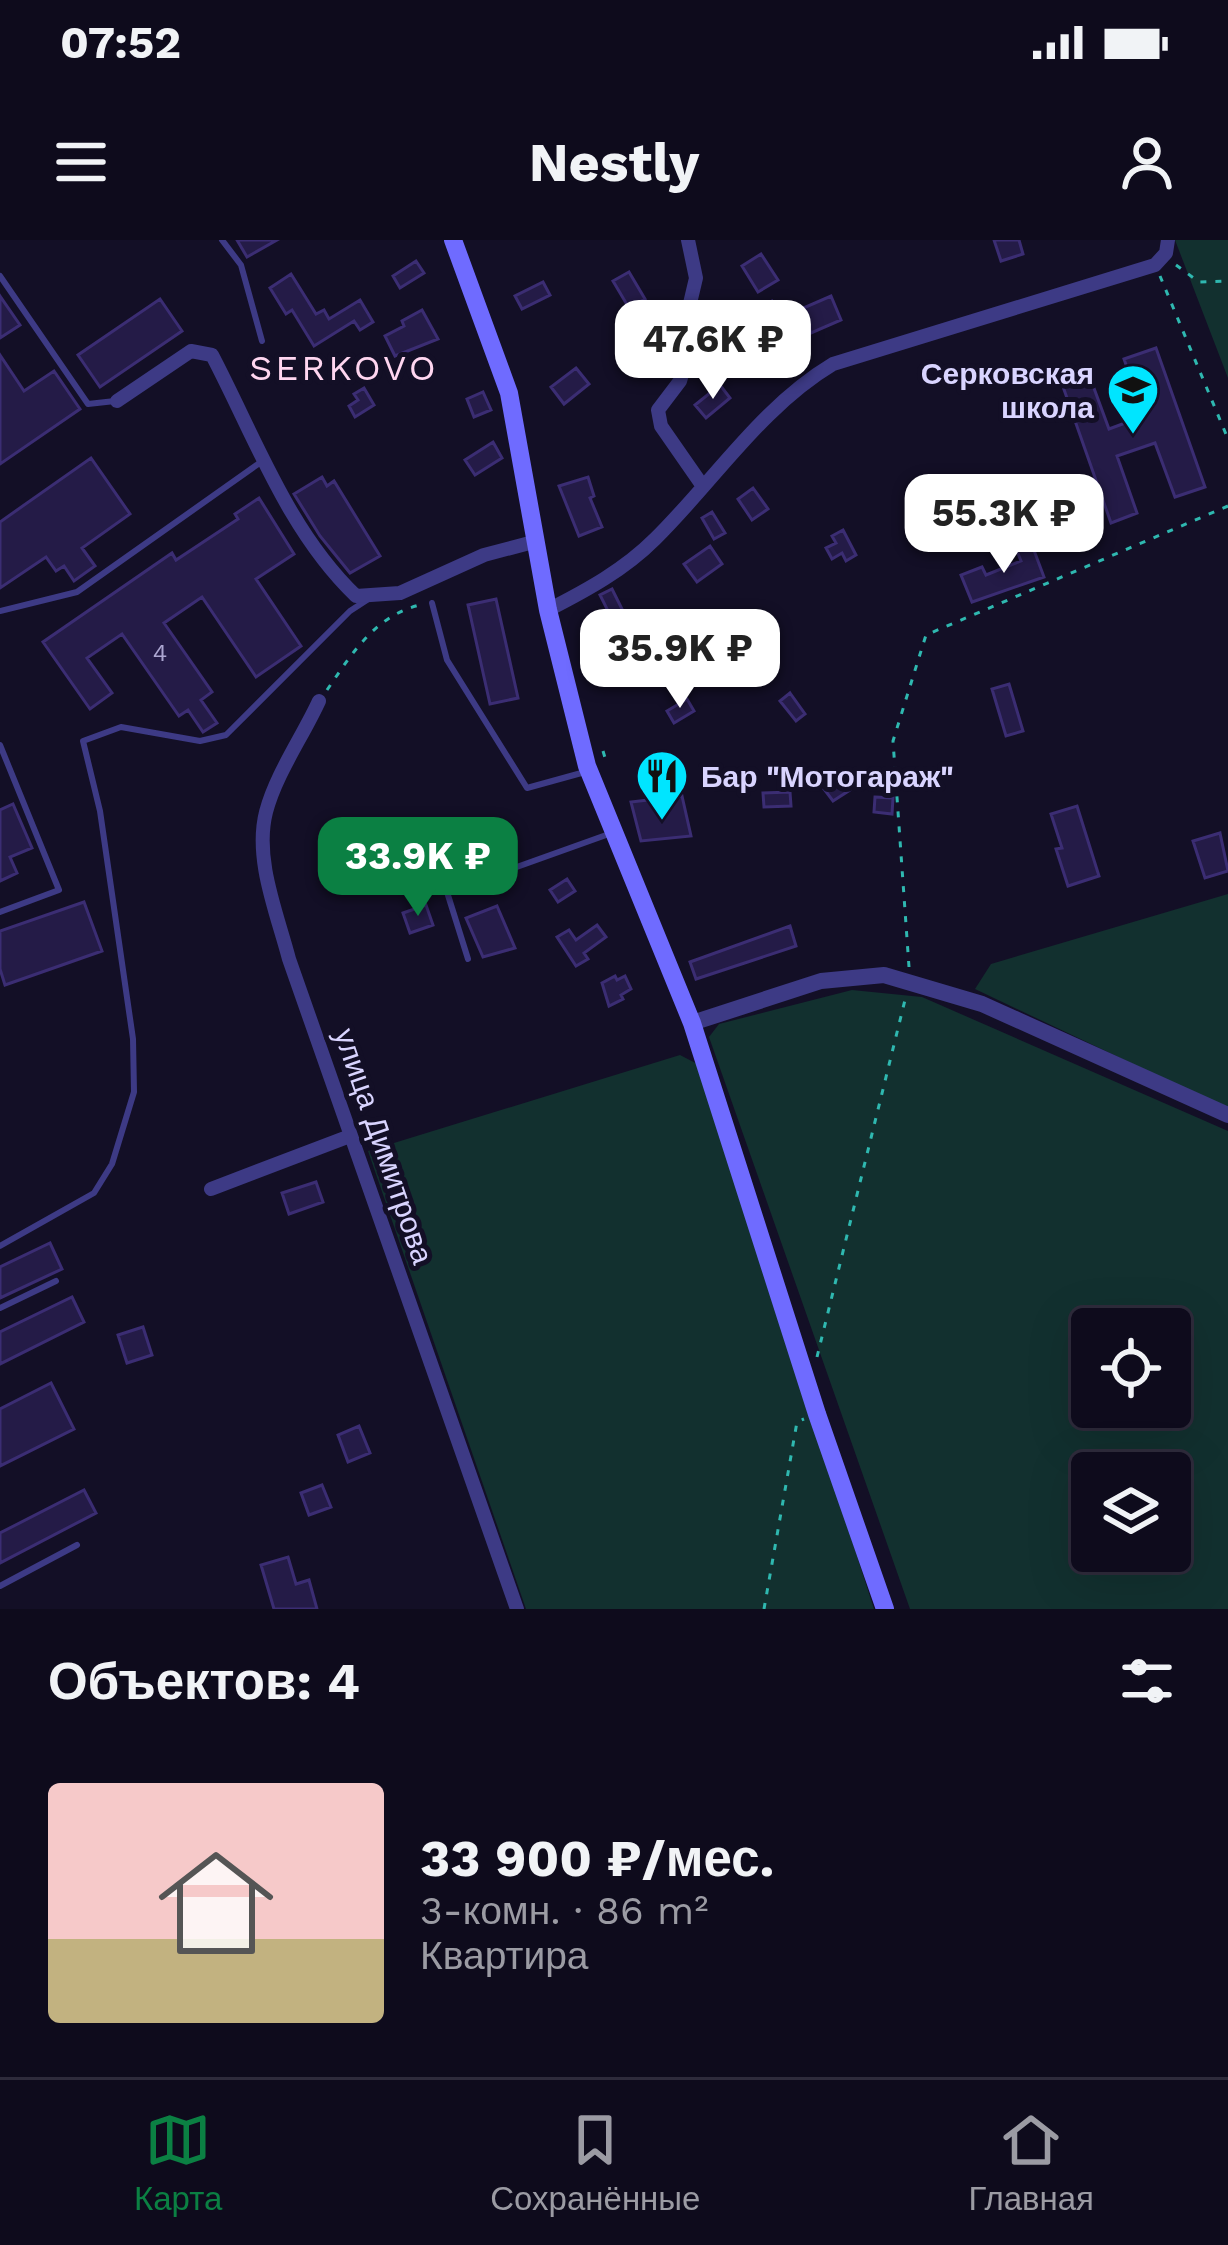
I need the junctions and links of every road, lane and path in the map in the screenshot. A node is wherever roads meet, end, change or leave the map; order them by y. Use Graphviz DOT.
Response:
graph roads {
  1 [pos="222,240"];
  2 [pos="453,240"];
  3 [pos="688,240"];
  4 [pos="1168,240"];
  5 [pos="1155,265"];
  6 [pos="0,276"];
  7 [pos="1228,281"];
  8 [pos="262,341"];
  9 [pos="117,401"];
  10 [pos="1228,439"];
  11 [pos="264,459"];
  12 [pos="702,485"];
  13 [pos="1228,506"];
  14 [pos="537,541"];
  15 [pos="374,596"];
  16 [pos="432,603"];
  17 [pos="548,610"];
  18 [pos="0,611"];
  19 [pos="319,701"];
  20 [pos="0,745"];
  21 [pos="603,751"];
  22 [pos="598,766"];
  23 [pos="612,833"];
  24 [pos="0,912"];
  25 [pos="468,959"];
  26 [pos="910,981"];
  27 [pos="692,1023"];
  28 [pos="1228,1115"];
  29 [pos="350,1136"];
  30 [pos="211,1189"];
  31 [pos="0,1246"];
  32 [pos="56,1281"];
  33 [pos="0,1308"];
  34 [pos="817,1360"];
  35 [pos="817,1414"];
  36 [pos="77,1545"];
  37 [pos="0,1586"];
  38 [pos="517,1609"];
  39 [pos="764,1609"];
  40 [pos="885,1609"];
  1 -- 8 [label="lane"];
  2 -- 14 [label="main road"];
  3 -- 12 [label="street"];
  4 -- 5 [label="street"];
  5 -- 7 [label="path"];
  5 -- 10 [label="path"];
  5 -- 12 [label="street"];
  6 -- 9 [label="lane"];
  9 -- 11 [label="street"];
  11 -- 15 [label="street"];
  11 -- 18 [label="lane"];
  12 -- 17 [label="street"];
  13 -- 26 [label="path"];
  14 -- 15 [label="street"];
  14 -- 17 [label="main road"];
  15 -- 31 [label="lane"];
  16 -- 19 [label="path"];
  16 -- 22 [label="lane"];
  17 -- 22 [label="main road"];
  19 -- 29 [label="street, улица Димитрова"];
  20 -- 24 [label="lane"];
  21 -- 22 [label="path"];
  22 -- 23 [label="main road"];
  23 -- 25 [label="lane"];
  23 -- 27 [label="main road"];
  26 -- 27 [label="street"];
  26 -- 28 [label="street"];
  26 -- 34 [label="path"];
  27 -- 35 [label="main road"];
  29 -- 30 [label="street"];
  29 -- 38 [label="street, улица Димитрова"];
  32 -- 33 [label="lane"];
  35 -- 39 [label="path"];
  35 -- 40 [label="main road"];
  36 -- 37 [label="lane"];
}
